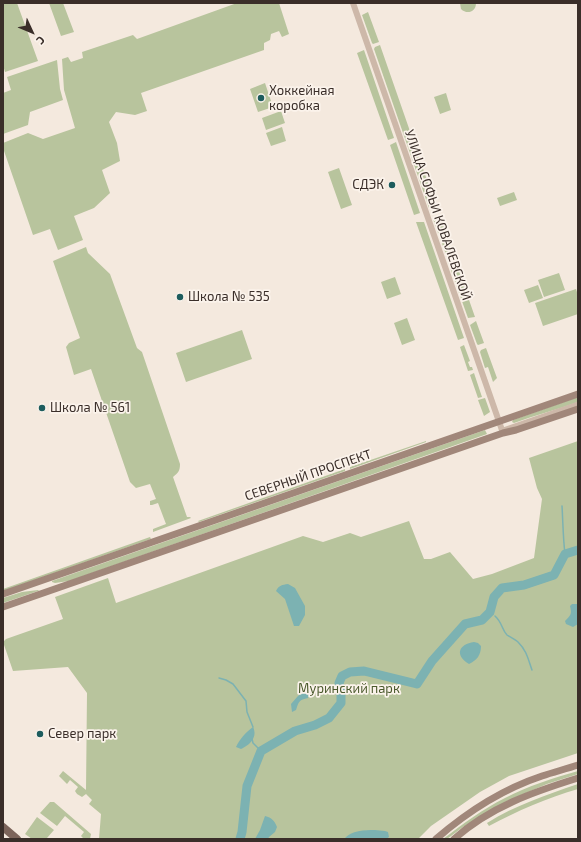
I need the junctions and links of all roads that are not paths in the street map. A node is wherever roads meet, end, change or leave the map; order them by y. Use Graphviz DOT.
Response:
graph roads {
  1 [pos="353,3"];
  2 [pos="578,394"];
  3 [pos="578,404"];
  4 [pos="578,408"];
  5 [pos="499,421"];
  6 [pos="503,432"];
  7 [pos="46,579"];
  8 [pos="50,591"];
  9 [pos="3,594"];
  10 [pos="3,608"];
  11 [pos="578,765"];
  12 [pos="578,778"];
  13 [pos="3,827"];
  14 [pos="17,839"];
  15 [pos="436,839"];
  16 [pos="454,839"];
  1 -- 5 [label="street, УЛИЦА СОФЬИ КОВАЛЕВСКОЙ"];
  2 -- 5 [label="main road, СЕВЕРНЫЙ ПРОСПЕКТ"];
  3 -- 6 [label="street, СЕВЕРНЫЙ ПРОСПЕКТ"];
  4 -- 6 [label="main road, СЕВЕРНЫЙ ПРОСПЕКТ"];
  5 -- 6 [label="street, УЛИЦА СОФЬИ КОВАЛЕВСКОЙ"];
  5 -- 7 [label="main road, СЕВЕРНЫЙ ПРОСПЕКТ"];
  6 -- 8 [label="main road, СЕВЕРНЫЙ ПРОСПЕКТ"];
  7 -- 8 [label="main road"];
  7 -- 9 [label="main road, СЕВЕРНЫЙ ПРОСПЕКТ"];
  8 -- 10 [label="main road, СЕВЕРНЫЙ ПРОСПЕКТ"];
  11 -- 15 [label="main road"];
  12 -- 16 [label="main road"];
  13 -- 14 [label="main road"];
}
